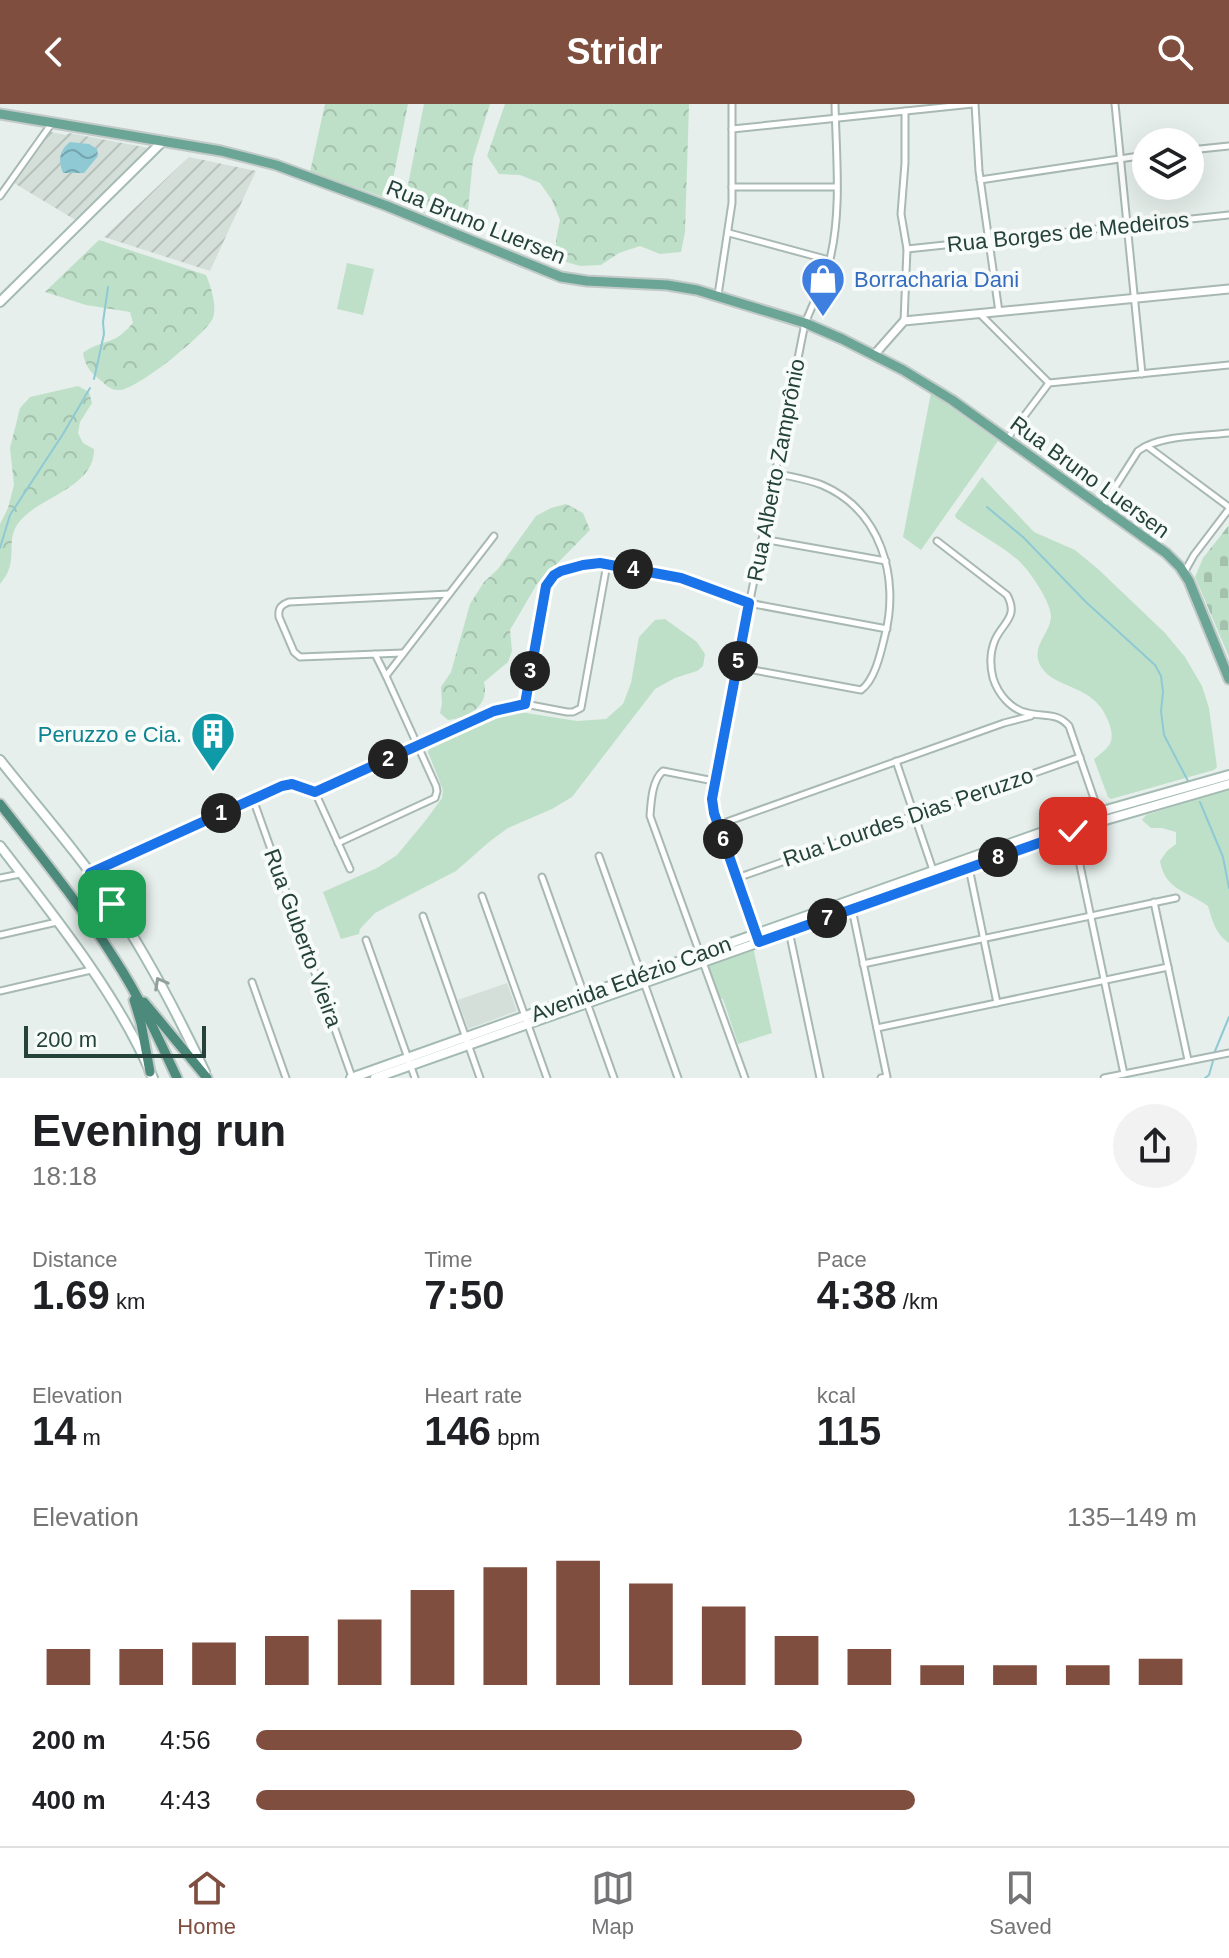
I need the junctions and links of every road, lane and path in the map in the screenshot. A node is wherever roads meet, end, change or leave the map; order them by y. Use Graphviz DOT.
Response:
graph roads {
  1 [pos="732,104"];
  2 [pos="835,104"];
  3 [pos="974,104"];
  4 [pos="1115,104"];
  5 [pos="905,111"];
  6 [pos="0,114"];
  7 [pos="835,119"];
  8 [pos="53,122"];
  9 [pos="732,129"];
  10 [pos="163,141"];
  11 [pos="1229,146"];
  12 [pos="1204,149"];
  13 [pos="1132,156"];
  14 [pos="1120,157"];
  15 [pos="980,180"];
  16 [pos="732,187"];
  17 [pos="836,187"];
  18 [pos="0,196"];
  19 [pos="1229,215"];
  20 [pos="1127,226"];
  21 [pos="729,233"];
  22 [pos="988,240"];
  23 [pos="907,249"];
  24 [pos="829,260"];
  25 [pos="1229,289"];
  26 [pos="718,295"];
  27 [pos="1134,298"];
  28 [pos="0,302"];
  29 [pos="999,312"];
  30 [pos="980,314"];
  31 [pos="904,321"];
  32 [pos="805,323"];
  33 [pos="874,355"];
  34 [pos="1229,365"];
  35 [pos="1142,374"];
  36 [pos="1049,383"];
  37 [pos="1229,433"];
  38 [pos="1007,439"];
  39 [pos="1146,445"];
  40 [pos="775,473"];
  41 [pos="1102,507"];
  42 [pos="1229,508"];
  43 [pos="494,536"];
  44 [pos="762,539"];
  45 [pos="937,541"];
  46 [pos="886,561"];
  47 [pos="607,564"];
  48 [pos="1184,572"];
  49 [pos="449,594"];
  50 [pos="749,603"];
  51 [pos="887,629"];
  52 [pos="404,653"];
  53 [pos="375,654"];
  54 [pos="737,667"];
  55 [pos="386,676"];
  56 [pos="1229,679"];
  57 [pos="525,704"];
  58 [pos="1016,708"];
  59 [pos="1036,714"];
  60 [pos="1004,723"];
  61 [pos="418,746"];
  62 [pos="1080,757"];
  63 [pos="0,760"];
  64 [pos="896,761"];
  65 [pos="1229,775"];
  66 [pos="714,781"];
  67 [pos="1229,784"];
  68 [pos="315,792"];
  69 [pos="253,799"];
  70 [pos="0,804"];
  71 [pos="915,815"];
  72 [pos="1100,817"];
  73 [pos="718,825"];
  74 [pos="1073,831"];
  75 [pos="338,843"];
  76 [pos="0,846"];
  77 [pos="599,856"];
  78 [pos="969,868"];
  79 [pos="350,869"];
  80 [pos="21,873"];
  81 [pos="90,873"];
  82 [pos="935,875"];
  83 [pos="542,877"];
  84 [pos="0,878"];
  85 [pos="737,878"];
  86 [pos="482,896"];
  87 [pos="1176,898"];
  88 [pos="1154,902"];
  89 [pos="852,909"];
  90 [pos="423,916"];
  91 [pos="1090,916"];
  92 [pos="58,922"];
  93 [pos="789,931"];
  94 [pos="0,935"];
  95 [pos="758,938"];
  96 [pos="983,938"];
  97 [pos="366,940"];
  98 [pos="701,958"];
  99 [pos="116,960"];
  100 [pos="863,964"];
  101 [pos="1168,967"];
  102 [pos="91,970"];
  103 [pos="643,979"];
  104 [pos="1104,980"];
  105 [pos="252,982"];
  106 [pos="132,987"];
  107 [pos="0,991"];
  108 [pos="586,999"];
  109 [pos="997,1003"];
  110 [pos="527,1020"];
  111 [pos="877,1028"];
  112 [pos="467,1041"];
  113 [pos="1229,1053"];
  114 [pos="1188,1060"];
  115 [pos="410,1062"];
  116 [pos="1124,1074"];
  117 [pos="152,1075"];
  118 [pos="177,1078"];
  119 [pos="207,1078"];
  120 [pos="286,1078"];
  121 [pos="352,1078"];
  122 [pos="375,1078"];
  123 [pos="415,1078"];
  124 [pos="480,1078"];
  125 [pos="547,1078"];
  126 [pos="614,1078"];
  127 [pos="678,1078"];
  128 [pos="745,1078"];
  129 [pos="820,1078"];
  130 [pos="881,1078"];
  131 [pos="1104,1078"];
  1 -- 9 [label="street"];
  2 -- 7 [label="street, Rua Alberto Zamprônio"];
  3 -- 5 [label="street"];
  3 -- 15 [label="street"];
  4 -- 14 [label="street"];
  5 -- 7 [label="street"];
  5 -- 23 [label="street"];
  6 -- 8 [label="main road, Rua Bruno Luersen"];
  7 -- 9 [label="street"];
  7 -- 17 [label="street, Rua Alberto Zamprônio"];
  8 -- 10 [label="main road, Rua Bruno Luersen"];
  8 -- 18 [label="street"];
  9 -- 16 [label="street"];
  10 -- 26 [label="main road, Rua Bruno Luersen"];
  10 -- 28 [label="main road"];
  11 -- 12 [label="street"];
  13 -- 14 [label="street"];
  14 -- 15 [label="street"];
  14 -- 20 [label="street"];
  15 -- 22 [label="street"];
  16 -- 17 [label="street"];
  16 -- 21 [label="street"];
  17 -- 24 [label="street, Rua Alberto Zamprônio"];
  19 -- 20 [label="street, Rua Borges de Medeiros"];
  20 -- 22 [label="street, Rua Borges de Medeiros"];
  20 -- 27 [label="street"];
  21 -- 24 [label="street"];
  21 -- 26 [label="street"];
  22 -- 23 [label="street, Rua Borges de Medeiros"];
  22 -- 29 [label="street"];
  23 -- 31 [label="street"];
  24 -- 32 [label="street, Rua Alberto Zamprônio"];
  25 -- 27 [label="street"];
  26 -- 32 [label="main road, Rua Bruno Luersen"];
  27 -- 29 [label="street"];
  27 -- 35 [label="street"];
  29 -- 30 [label="street"];
  30 -- 31 [label="street"];
  30 -- 36 [label="street"];
  31 -- 33 [label="street"];
  32 -- 33 [label="main road, Rua Bruno Luersen"];
  32 -- 40 [label="street, Rua Alberto Zamprônio"];
  33 -- 38 [label="main road, Rua Bruno Luersen"];
  34 -- 35 [label="street"];
  35 -- 36 [label="street"];
  36 -- 38 [label="street"];
  37 -- 39 [label="street"];
  38 -- 41 [label="main road, Rua Bruno Luersen"];
  39 -- 41 [label="street"];
  39 -- 42 [label="street"];
  40 -- 44 [label="street, Rua Alberto Zamprônio"];
  40 -- 46 [label="street"];
  41 -- 48 [label="main road, Rua Bruno Luersen"];
  42 -- 48 [label="street"];
  43 -- 49 [label="street"];
  44 -- 46 [label="street"];
  44 -- 50 [label="street, Rua Alberto Zamprônio"];
  45 -- 58 [label="street"];
  46 -- 51 [label="street"];
  47 -- 50 [label="street"];
  47 -- 57 [label="street"];
  47 -- 57 [label="street"];
  48 -- 56 [label="main road, Rua Bruno Luersen"];
  49 -- 52 [label="street"];
  49 -- 53 [label="street"];
  50 -- 51 [label="street"];
  50 -- 54 [label="street, Rua Alberto Zamprônio"];
  51 -- 54 [label="street"];
  52 -- 53 [label="street"];
  52 -- 55 [label="street"];
  53 -- 55 [label="street"];
  54 -- 66 [label="street, Rua Alberto Zamprônio"];
  55 -- 61 [label="street"];
  57 -- 61 [label="street"];
  58 -- 59 [label="street"];
  58 -- 60 [label="street"];
  59 -- 60 [label="street"];
  59 -- 62 [label="street"];
  60 -- 64 [label="street"];
  61 -- 68 [label="street"];
  61 -- 75 [label="street"];
  62 -- 71 [label="street, Rua Lourdes Dias Peruzzo"];
  62 -- 72 [label="street"];
  63 -- 81 [label="main road"];
  64 -- 71 [label="street"];
  64 -- 73 [label="street"];
  65 -- 72 [label="main road, Avenida Edézio Caon"];
  66 -- 73 [label="street, Rua Alberto Zamprônio"];
  66 -- 98 [label="street"];
  67 -- 72 [label="main road, Avenida Edézio Caon"];
  68 -- 69 [label="street"];
  68 -- 75 [label="street"];
  69 -- 81 [label="street"];
  69 -- 121 [label="street, Rua Guberto Vieira"];
  70 -- 99 [label="highway"];
  71 -- 82 [label="street"];
  71 -- 85 [label="street, Rua Lourdes Dias Peruzzo"];
  72 -- 74 [label="main road, Avenida Edézio Caon"];
  72 -- 82 [label="main road, Avenida Edézio Caon"];
  73 -- 85 [label="street, Rua Alberto Zamprônio"];
  74 -- 78 [label="main road, Avenida Edézio Caon"];
  74 -- 91 [label="street"];
  75 -- 79 [label="street"];
  76 -- 80 [label="main road"];
  77 -- 103 [label="street"];
  78 -- 82 [label="main road, Avenida Edézio Caon"];
  78 -- 96 [label="street"];
  80 -- 84 [label="street"];
  80 -- 92 [label="main road"];
  119 -- 81 [label="main road, one-way"];
  82 -- 89 [label="main road, Avenida Edézio Caon"];
  82 -- 95 [label="main road, Avenida Edézio Caon"];
  83 -- 108 [label="street"];
  85 -- 95 [label="street, Rua Alberto Zamprônio"];
  86 -- 110 [label="street"];
  87 -- 88 [label="street"];
  88 -- 91 [label="street"];
  88 -- 101 [label="street"];
  89 -- 93 [label="main road, Avenida Edézio Caon"];
  89 -- 100 [label="street"];
  90 -- 112 [label="street"];
  91 -- 96 [label="street"];
  91 -- 104 [label="street"];
  92 -- 94 [label="street"];
  92 -- 102 [label="main road"];
  93 -- 95 [label="main road, Avenida Edézio Caon"];
  93 -- 129 [label="street"];
  95 -- 98 [label="main road, Avenida Edézio Caon"];
  96 -- 100 [label="street"];
  96 -- 109 [label="street"];
  97 -- 115 [label="street"];
  98 -- 103 [label="main road, Avenida Edézio Caon"];
  98 -- 128 [label="street"];
  99 -- 106 [label="highway"];
  99 -- 117 [label="highway"];
  100 -- 111 [label="street"];
  101 -- 104 [label="street"];
  101 -- 114 [label="street"];
  102 -- 107 [label="street"];
  102 -- 117 [label="main road"];
  103 -- 108 [label="main road, Avenida Edézio Caon"];
  103 -- 127 [label="street"];
  104 -- 109 [label="street"];
  104 -- 116 [label="street"];
  105 -- 120 [label="street"];
  106 -- 118 [label="highway"];
  106 -- 119 [label="highway"];
  108 -- 110 [label="main road, Avenida Edézio Caon"];
  108 -- 126 [label="street"];
  109 -- 111 [label="street"];
  110 -- 112 [label="main road, Avenida Edézio Caon"];
  110 -- 125 [label="street"];
  111 -- 130 [label="street"];
  112 -- 115 [label="main road, Avenida Edézio Caon"];
  112 -- 124 [label="street"];
  113 -- 114 [label="street"];
  114 -- 116 [label="street"];
  115 -- 121 [label="main road, Avenida Edézio Caon"];
  115 -- 122 [label="main road, Avenida Edézio Caon"];
  115 -- 123 [label="street"];
  116 -- 131 [label="street"];
}
